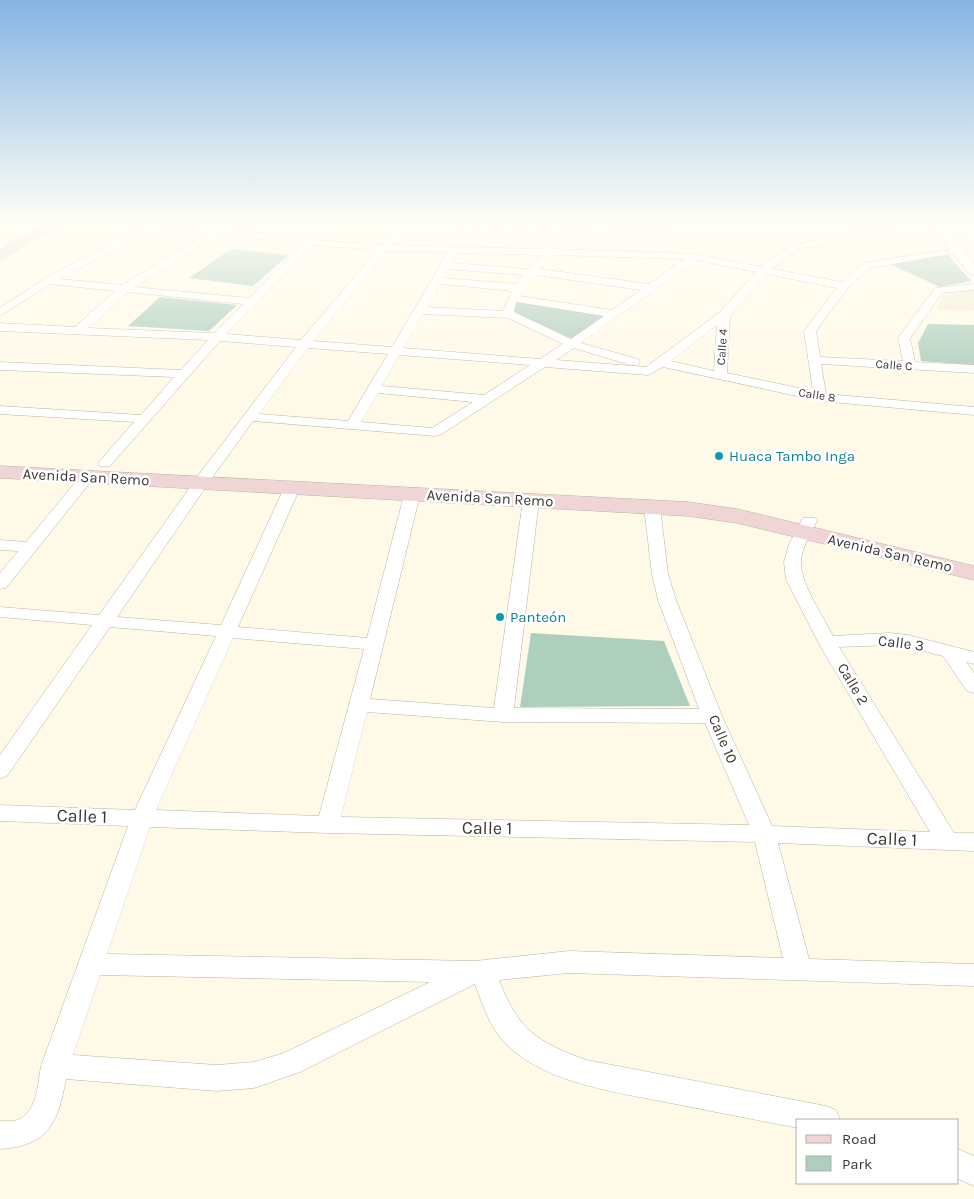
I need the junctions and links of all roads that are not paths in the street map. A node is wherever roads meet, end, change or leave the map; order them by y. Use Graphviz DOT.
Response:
graph roads {
  1 [pos="59,275"];
  2 [pos="147,275"];
  3 [pos="279,275"];
  4 [pos="363,275"];
  5 [pos="440,275"];
  6 [pos="531,275"];
  7 [pos="556,275"];
  8 [pos="669,275"];
  9 [pos="759,275"];
  10 [pos="789,275"];
  11 [pos="857,275"];
  12 [pos="48,281"];
  13 [pos="437,281"];
  14 [pos="844,286"];
  15 [pos="974,287"];
  16 [pos="651,288"];
  17 [pos="124,289"];
  18 [pos="516,293"];
  19 [pos="252,302"];
  20 [pos="420,310"];
  21 [pos="0,313"];
  22 [pos="615,314"];
  23 [pos="724,314"];
  24 [pos="509,316"];
  25 [pos="0,326"];
  26 [pos="78,330"];
  27 [pos="217,337"];
  28 [pos="306,343"];
  29 [pos="572,344"];
  30 [pos="396,350"];
  31 [pos="814,360"];
  32 [pos="544,362"];
  33 [pos="0,366"];
  34 [pos="657,366"];
  35 [pos="910,366"];
  36 [pos="974,369"];
  37 [pos="184,374"];
  38 [pos="720,376"];
  39 [pos="374,389"];
  40 [pos="820,397"];
  41 [pos="487,399"];
  42 [pos="0,410"];
  43 [pos="974,411"];
  44 [pos="250,417"];
  45 [pos="145,419"];
  46 [pos="352,426"];
  47 [pos="0,458"];
  48 [pos="105,463"];
  49 [pos="0,472"];
  50 [pos="87,476"];
  51 [pos="204,478"];
  52 [pos="292,488"];
  53 [pos="412,494"];
  54 [pos="531,500"];
  55 [pos="652,507"];
  56 [pos="806,526"];
  57 [pos="0,546"];
  58 [pos="30,547"];
  59 [pos="974,560"];
  60 [pos="974,573"];
  61 [pos="0,584"];
  62 [pos="0,612"];
  63 [pos="104,621"];
  64 [pos="227,632"];
  65 [pos="827,642"];
  66 [pos="373,644"];
  67 [pos="948,652"];
  68 [pos="974,658"];
  69 [pos="974,687"];
  70 [pos="358,706"];
  71 [pos="503,716"];
  72 [pos="712,716"];
  73 [pos="0,771"];
  74 [pos="0,813"];
  75 [pos="142,818"];
  76 [pos="328,825"];
  77 [pos="764,834"];
  78 [pos="947,841"];
  79 [pos="974,842"];
  80 [pos="91,964"];
  81 [pos="799,970"];
  82 [pos="479,971"];
  83 [pos="974,975"];
  84 [pos="55,1066"];
  85 [pos="821,1119"];
  86 [pos="0,1135"];
  87 [pos="959,1164"];
  88 [pos="974,1171"];
  1 -- 12 [label="street"];
  2 -- 17 [label="street"];
  3 -- 19 [label="street"];
  4 -- 28 [label="street"];
  5 -- 13 [label="street"];
  6 -- 18 [label="street"];
  7 -- 16 [label="street"];
  8 -- 16 [label="street"];
  9 -- 23 [label="street, Calle 4"];
  10 -- 14 [label="street"];
  11 -- 14 [label="street"];
  12 -- 17 [label="street"];
  12 -- 21 [label="street"];
  13 -- 18 [label="street"];
  13 -- 20 [label="street"];
  14 -- 31 [label="street"];
  15 -- 35 [label="street"];
  16 -- 22 [label="street"];
  17 -- 19 [label="street"];
  17 -- 26 [label="street"];
  18 -- 22 [label="street"];
  18 -- 24 [label="street"];
  19 -- 27 [label="street"];
  20 -- 24 [label="street"];
  20 -- 30 [label="street"];
  22 -- 29 [label="street"];
  23 -- 34 [label="street"];
  23 -- 38 [label="street, Calle 4"];
  24 -- 29 [label="street"];
  25 -- 26 [label="street"];
  26 -- 27 [label="street"];
  27 -- 28 [label="street"];
  27 -- 37 [label="street"];
  28 -- 30 [label="street"];
  28 -- 44 [label="street"];
  29 -- 32 [label="street"];
  29 -- 34 [label="street"];
  30 -- 32 [label="street"];
  30 -- 39 [label="street"];
  31 -- 35 [label="street, Calle C"];
  31 -- 40 [label="street"];
  32 -- 34 [label="street"];
  32 -- 41 [label="street"];
  33 -- 37 [label="street"];
  34 -- 38 [label="street, Calle 8"];
  35 -- 36 [label="street, Calle C"];
  37 -- 45 [label="street"];
  38 -- 40 [label="street, Calle 8"];
  39 -- 41 [label="street"];
  39 -- 46 [label="street"];
  40 -- 43 [label="street, Calle 8"];
  41 -- 46 [label="street"];
  42 -- 45 [label="street"];
  44 -- 46 [label="street"];
  44 -- 51 [label="street"];
  45 -- 48 [label="street"];
  47 -- 48 [label="main road, Avenida San Remo"];
  48 -- 51 [label="main road, Avenida San Remo"];
  49 -- 50 [label="main road, Avenida San Remo"];
  50 -- 51 [label="main road, Avenida San Remo"];
  50 -- 58 [label="street"];
  51 -- 52 [label="main road, Avenida San Remo"];
  51 -- 56 [label="main road, Avenida San Remo"];
  51 -- 63 [label="street"];
  52 -- 53 [label="main road, Avenida San Remo"];
  52 -- 64 [label="street"];
  53 -- 54 [label="main road, Avenida San Remo"];
  53 -- 66 [label="street"];
  54 -- 55 [label="main road, Avenida San Remo"];
  54 -- 71 [label="street"];
  55 -- 56 [label="main road, Avenida San Remo"];
  55 -- 72 [label="street, Calle 10"];
  56 -- 59 [label="main road, Avenida San Remo"];
  56 -- 60 [label="main road, Avenida San Remo"];
  56 -- 65 [label="street, Calle 2"];
  57 -- 58 [label="street"];
  58 -- 61 [label="street"];
  62 -- 63 [label="street"];
  63 -- 64 [label="street"];
  63 -- 73 [label="street"];
  64 -- 66 [label="street"];
  64 -- 75 [label="street"];
  65 -- 67 [label="street, Calle 3"];
  65 -- 78 [label="street, Calle 2"];
  66 -- 70 [label="street"];
  67 -- 68 [label="street, Calle 3"];
  67 -- 69 [label="street"];
  70 -- 71 [label="street"];
  70 -- 76 [label="street"];
  71 -- 72 [label="street"];
  72 -- 77 [label="street, Calle 10"];
  74 -- 75 [label="street, Calle 1"];
  75 -- 76 [label="street, Calle 1"];
  75 -- 80 [label="street"];
  76 -- 77 [label="street, Calle 1"];
  77 -- 78 [label="street, Calle 1"];
  77 -- 81 [label="street, Calle 10"];
  78 -- 79 [label="street, Calle 1"];
  80 -- 82 [label="street"];
  80 -- 84 [label="street"];
  81 -- 82 [label="street"];
  81 -- 83 [label="street"];
  82 -- 84 [label="street"];
  82 -- 85 [label="street"];
  84 -- 86 [label="street"];
  87 -- 88 [label="street"];
}
